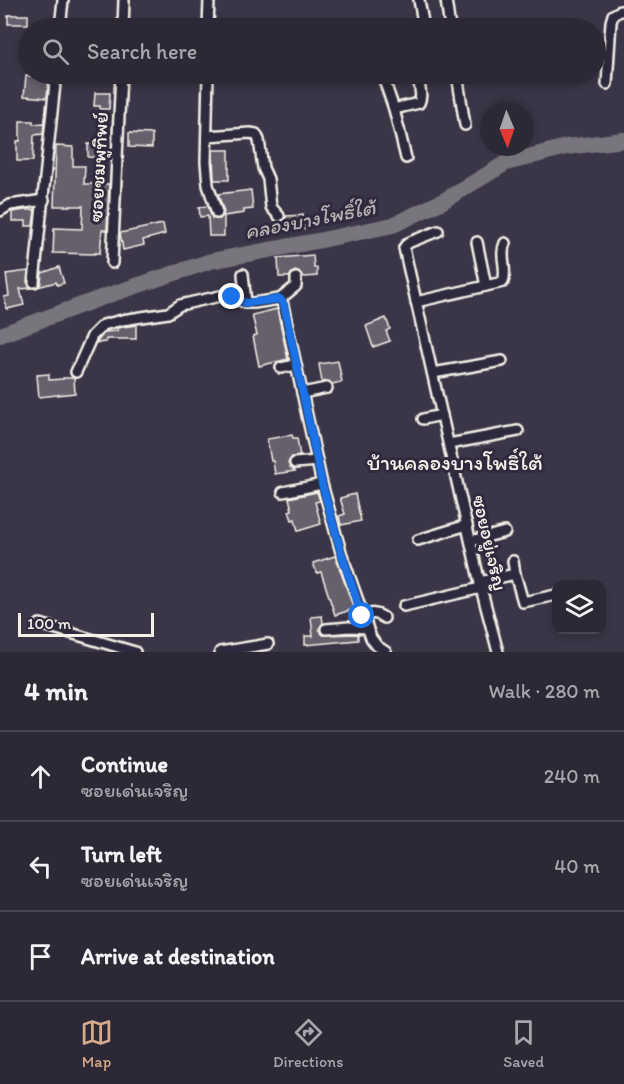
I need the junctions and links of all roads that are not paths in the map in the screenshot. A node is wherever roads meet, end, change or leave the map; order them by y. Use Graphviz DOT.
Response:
graph roads {
  1 [pos="63,0"];
  2 [pos="124,0"];
  3 [pos="209,0"];
  4 [pos="418,0"];
  5 [pos="446,0"];
  6 [pos="624,11"];
  7 [pos="61,18"];
  8 [pos="123,18"];
  9 [pos="208,18"];
  10 [pos="422,18"];
  11 [pos="449,18"];
  12 [pos="55,84"];
  13 [pos="121,84"];
  14 [pos="208,84"];
  15 [pos="385,84"];
  16 [pos="420,84"];
  17 [pos="459,84"];
  18 [pos="607,84"];
  19 [pos="394,109"];
  20 [pos="465,125"];
  21 [pos="207,136"];
  22 [pos="406,158"];
  23 [pos="44,200"];
  24 [pos="0,211"];
  25 [pos="217,213"];
  26 [pos="279,216"];
  27 [pos="438,231"];
  28 [pos="477,242"];
  29 [pos="505,243"];
  30 [pos="112,263"];
  31 [pos="243,274"];
  32 [pos="296,278"];
  33 [pos="34,282"];
  34 [pos="486,286"];
  35 [pos="280,299"];
  36 [pos="416,302"];
  37 [pos="246,303"];
  38 [pos="502,361"];
  39 [pos="296,365"];
  40 [pos="281,368"];
  41 [pos="76,372"];
  42 [pos="433,373"];
  43 [pos="327,388"];
  44 [pos="302,393"];
  45 [pos="442,415"];
  46 [pos="423,419"];
  47 [pos="518,431"];
  48 [pos="449,444"];
  49 [pos="317,461"];
  50 [pos="295,463"];
  51 [pos="322,484"];
  52 [pos="283,492"];
  53 [pos="467,525"];
  54 [pos="505,532"];
  55 [pos="418,540"];
  56 [pos="471,541"];
  57 [pos="513,561"];
  58 [pos="515,574"];
  59 [pos="480,585"];
  60 [pos="552,596"];
  61 [pos="404,606"];
  62 [pos="362,616"];
  63 [pos="384,618"];
  64 [pos="40,624"];
  65 [pos="366,628"];
  66 [pos="326,629"];
  67 [pos="268,644"];
  68 [pos="135,652"];
  69 [pos="220,652"];
  70 [pos="386,652"];
  71 [pos="498,652"];
  1 -- 7 [label="street"];
  2 -- 8 [label="street"];
  3 -- 9 [label="street"];
  4 -- 10 [label="street"];
  5 -- 11 [label="street"];
  6 -- 18 [label="street"];
  12 -- 23 [label="street"];
  13 -- 30 [label="street, ซอยชมพูทิพย์"];
  14 -- 21 [label="street"];
  15 -- 19 [label="street"];
  16 -- 19 [label="street"];
  17 -- 20 [label="street"];
  19 -- 22 [label="street"];
  21 -- 25 [label="street"];
  21 -- 26 [label="street"];
  23 -- 24 [label="street"];
  23 -- 33 [label="street"];
  27 -- 36 [label="street, ซอยอยู่เจริญ"];
  28 -- 34 [label="street"];
  29 -- 34 [label="street"];
  31 -- 37 [label="street"];
  32 -- 35 [label="street"];
  34 -- 36 [label="street"];
  35 -- 37 [label="street"];
  35 -- 39 [label="street"];
  36 -- 42 [label="street, ซอยอยู่เจริญ"];
  37 -- 41 [label="street"];
  38 -- 42 [label="street"];
  39 -- 40 [label="street"];
  39 -- 44 [label="street"];
  42 -- 45 [label="street, ซอยอยู่เจริญ"];
  43 -- 44 [label="street"];
  44 -- 49 [label="street"];
  45 -- 46 [label="street"];
  45 -- 48 [label="street, ซอยอยู่เจริญ"];
  47 -- 48 [label="street"];
  48 -- 53 [label="street, ซอยอยู่เจริญ"];
  49 -- 50 [label="street"];
  49 -- 51 [label="street"];
  51 -- 52 [label="street"];
  51 -- 62 [label="street"];
  53 -- 55 [label="street"];
  53 -- 56 [label="street, ซอยอยู่เจริญ"];
  54 -- 56 [label="street"];
  56 -- 59 [label="street, ซอยอยู่เจริญ"];
  57 -- 58 [label="street"];
  58 -- 59 [label="street"];
  58 -- 60 [label="street"];
  59 -- 61 [label="street"];
  59 -- 71 [label="street, ซอยอยู่เจริญ"];
  62 -- 63 [label="street"];
  62 -- 65 [label="street"];
  64 -- 68 [label="street"];
  65 -- 66 [label="street"];
  65 -- 70 [label="street"];
  67 -- 69 [label="street"];
}
